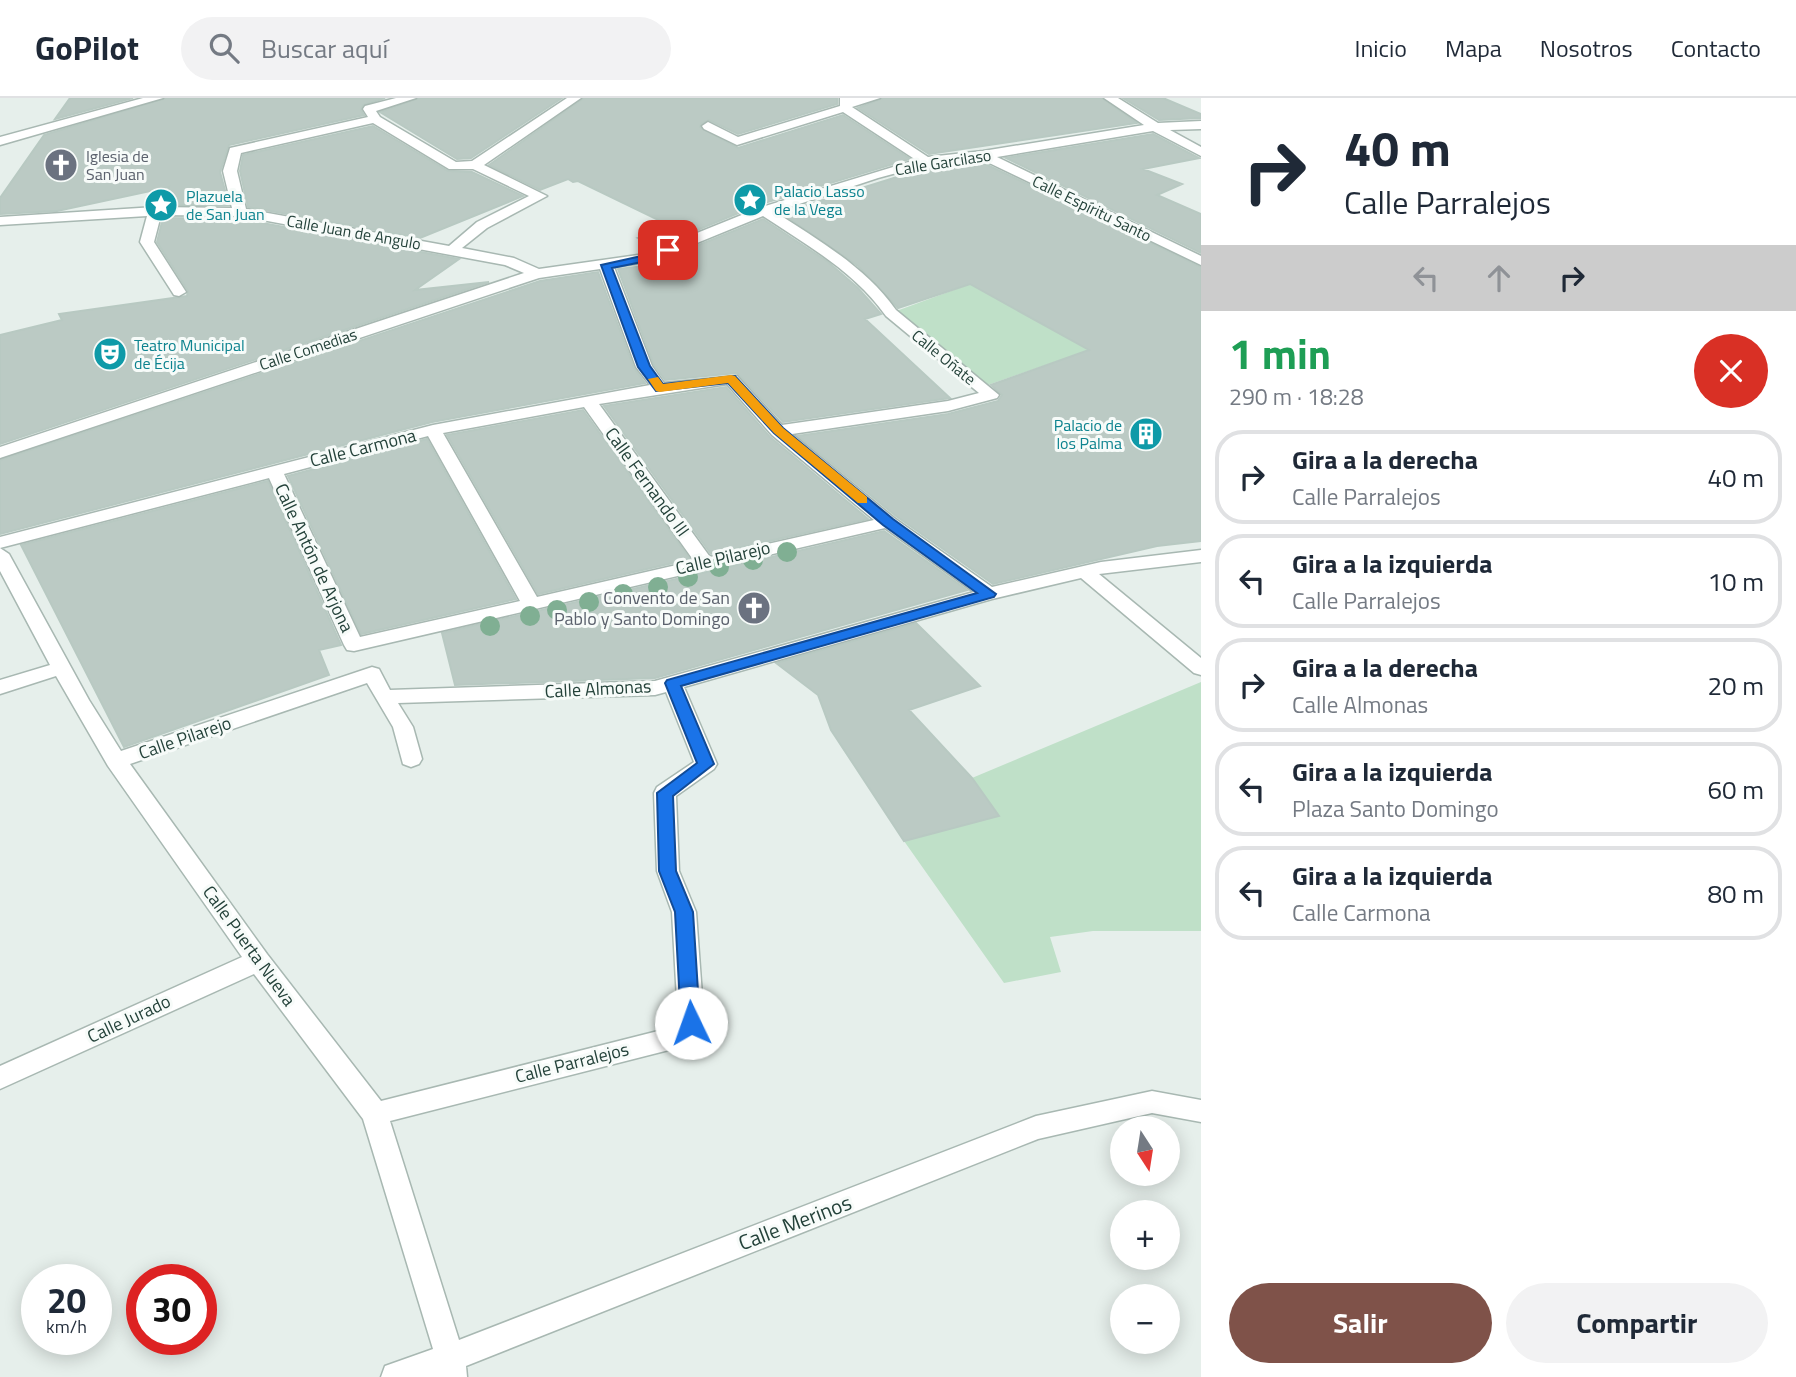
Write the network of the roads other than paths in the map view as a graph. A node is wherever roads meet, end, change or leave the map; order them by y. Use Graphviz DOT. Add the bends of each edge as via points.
graph roads {
  1 [pos="157,98"];
  2 [pos="410,98"];
  3 [pos="575,98"];
  4 [pos="874,98"];
  5 [pos="1110,98"];
  6 [pos="846,103"];
  7 [pos="372,114"];
  8 [pos="1201,125"];
  9 [pos="708,126"];
  10 [pos="1155,127"];
  11 [pos="0,141"];
  12 [pos="1201,152"];
  13 [pos="983,155"];
  14 [pos="926,161"];
  15 [pos="475,165"];
  16 [pos="155,211"];
  17 [pos="764,211"];
  18 [pos="240,212"];
  19 [pos="0,221"];
  20 [pos="453,250"];
  21 [pos="1201,261"];
  22 [pos="606,265"];
  23 [pos="537,274"];
  24 [pos="179,292"];
  25 [pos="660,388"];
  26 [pos="589,402"];
  27 [pos="433,430"];
  28 [pos="779,431"];
  29 [pos="0,453"];
  30 [pos="274,471"];
  31 [pos="888,522"];
  32 [pos="0,543"];
  33 [pos="0,554"];
  34 [pos="1201,556"];
  35 [pos="704,562"];
  36 [pos="1085,572"];
  37 [pos="989,594"];
  38 [pos="531,604"];
  39 [pos="354,645"];
  40 [pos="61,668"];
  41 [pos="1201,668"];
  42 [pos="672,683"];
  43 [pos="0,687"];
  44 [pos="384,697"];
  45 [pos="411,759"];
  46 [pos="117,761"];
  47 [pos="258,961"];
  48 [pos="0,1078"];
  49 [pos="1201,1111"];
  50 [pos="375,1114"];
  51 [pos="451,1368"];
  52 [pos="396,1377"];
  1 -- 11 [label="street"];
  2 -- 7 [label="street"];
  3 -- 15 [label="street"];
  4 -- 6 [label="street"];
  5 -- 10 [label="street"];
  6 -- 9 [label="street" via="737,141"];
  6 -- 14 [label="street"];
  7 -- 15 [label="street" via="454,166"];
  7 -- 18 [label="street" via="235,151 230,171"];
  8 -- 10 [label="street, Calle Garcilaso"];
  10 -- 12 [label="street"];
  10 -- 13 [label="street, Calle Garcilaso"];
  13 -- 14 [label="street, Calle Garcilaso"];
  13 -- 21 [label="street, Calle Espíritu Santo"];
  14 -- 17 [label="street, Calle Garcilaso"];
  15 -- 20 [label="street" via="540,195 483,222"];
  16 -- 18 [label="street, Calle Juan de Angulo"];
  16 -- 19 [label="street, Calle Juan de Angulo"];
  16 -- 24 [label="street" via="147,242"];
  17 -- 22 [label="street, Calle Garcilaso" via="649,258"];
  17 -- 28 [label="street, Calle Oñate" via="882,297 891,313 991,395 948,406"];
  18 -- 20 [label="street, Calle Juan de Angulo"];
  20 -- 23 [label="street, Calle Juan de Angulo" via="509,261"];
  22 -- 23 [label="street, Calle Garcilaso"];
  22 -- 25 [label="street" via="644,367"];
  23 -- 29 [label="street, Calle Comedias"];
  25 -- 26 [label="street, Calle Carmona"];
  25 -- 28 [label="street, Calle Carmona" via="731,379"];
  26 -- 27 [label="street, Calle Carmona"];
  26 -- 35 [label="street, Calle Fernando III"];
  27 -- 30 [label="street, Calle Carmona"];
  27 -- 38 [label="street"];
  28 -- 31 [label="street"];
  30 -- 32 [label="street, Calle Carmona"];
  30 -- 39 [label="street, Calle Antón de Arjona"];
  31 -- 35 [label="street, Calle Pilarejo"];
  31 -- 37 [label="street"];
  33 -- 40 [label="street, Calle Puerta Nueva"];
  34 -- 36 [label="street, Calle Almonas"];
  35 -- 38 [label="street, Calle Pilarejo"];
  36 -- 37 [label="street, Calle Almonas"];
  36 -- 41 [label="street"];
  37 -- 42 [label="street, Calle Almonas"];
  38 -- 39 [label="street, Calle Pilarejo"];
  40 -- 43 [label="street"];
  40 -- 46 [label="street, Calle Puerta Nueva"];
  42 -- 44 [label="street, Calle Almonas" via="655,688"];
  42 -- 50 [label="street, Calle Parralejos" via="706,764 665,793 668,871 684,912 691,1023 669,1039"];
  44 -- 45 [label="street" via="403,727"];
  44 -- 46 [label="street, Calle Pilarejo" via="372,674"];
  46 -- 47 [label="street, Calle Puerta Nueva"];
  47 -- 48 [label="street, Calle Jurado"];
  47 -- 50 [label="street, Calle Puerta Nueva"];
  49 -- 51 [label="street, Calle Merinos" via="1152,1102 1036,1128"];
  50 -- 51 [label="street, Calle Puerta Nueva"];
  51 -- 52 [label="street, Calle Merinos"];
}
